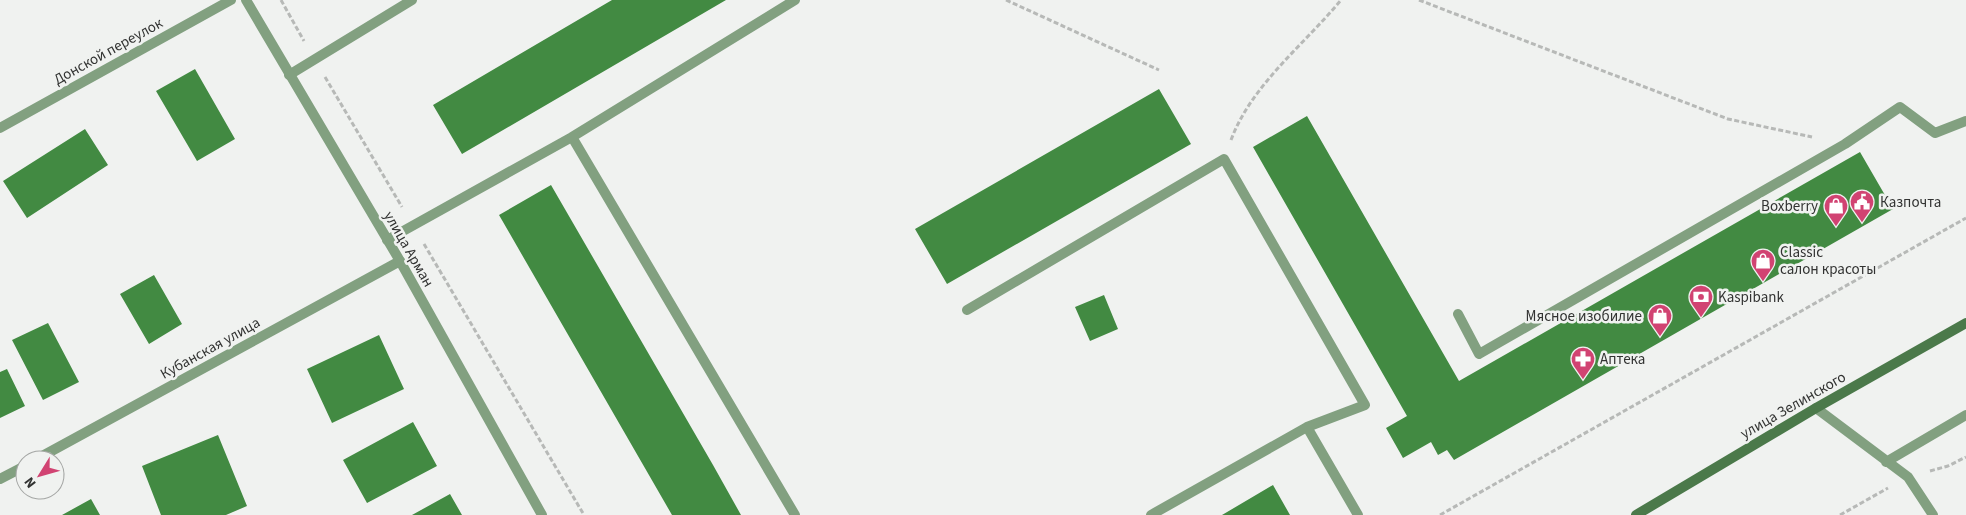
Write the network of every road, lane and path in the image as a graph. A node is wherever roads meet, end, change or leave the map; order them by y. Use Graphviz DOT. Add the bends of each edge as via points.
graph roads {
  1 [pos="231,0"];
  2 [pos="246,0"];
  3 [pos="281,0"];
  4 [pos="412,0"];
  5 [pos="795,0"];
  6 [pos="1006,0"];
  7 [pos="1341,0"];
  8 [pos="1419,0"];
  9 [pos="315,60"];
  10 [pos="1160,70"];
  11 [pos="289,75"];
  12 [pos="1966,121"];
  13 [pos="0,128"];
  14 [pos="572,137"];
  15 [pos="1845,144"];
  16 [pos="1224,159"];
  17 [pos="1966,218"];
  18 [pos="413,225"];
  19 [pos="387,240"];
  20 [pos="400,262"];
  21 [pos="967,310"];
  22 [pos="1458,314"];
  23 [pos="1966,323"];
  24 [pos="1816,408"];
  25 [pos="1966,415"];
  26 [pos="1307,427"];
  27 [pos="53,450"];
  28 [pos="1886,462"];
  29 [pos="15,471"];
  30 [pos="0,479"];
  31 [pos="542,515"];
  32 [pos="584,515"];
  33 [pos="795,515"];
  34 [pos="1151,515"];
  35 [pos="1358,515"];
  36 [pos="1440,515"];
  37 [pos="1636,515"];
  38 [pos="1933,515"];
  1 -- 13 [label="street, Донской переулок"];
  2 -- 11 [label="street, улица Арман"];
  3 -- 9 [label="path"];
  4 -- 9 [label="street"];
  5 -- 14 [label="street"];
  6 -- 10 [label="path"];
  7 -- 16 [label="path" via="1278,68 1239,120"];
  8 -- 15 [label="path" via="1728,119"];
  9 -- 11 [label="street"];
  9 -- 18 [label="path"];
  11 -- 19 [label="street, улица Арман"];
  12 -- 15 [label="street" via="1935,133 1900,107"];
  14 -- 18 [label="street"];
  14 -- 33 [label="street"];
  15 -- 22 [label="street" via="1478,354"];
  16 -- 21 [label="street"];
  16 -- 26 [label="street" via="1365,406"];
  17 -- 36 [label="path"];
  18 -- 19 [label="street"];
  18 -- 32 [label="path"];
  19 -- 20 [label="street, улица Арман"];
  20 -- 27 [label="street, Кубанская улица"];
  20 -- 31 [label="street, улица Арман"];
  23 -- 24 [label="main road, улица Зелинского"];
  24 -- 28 [label="street"];
  24 -- 37 [label="main road, улица Зелинского"];
  25 -- 28 [label="street"];
  26 -- 34 [label="street"];
  26 -- 35 [label="street"];
  28 -- 38 [label="street" via="1908,477"];
  29 -- 30 [label="street"];
}
